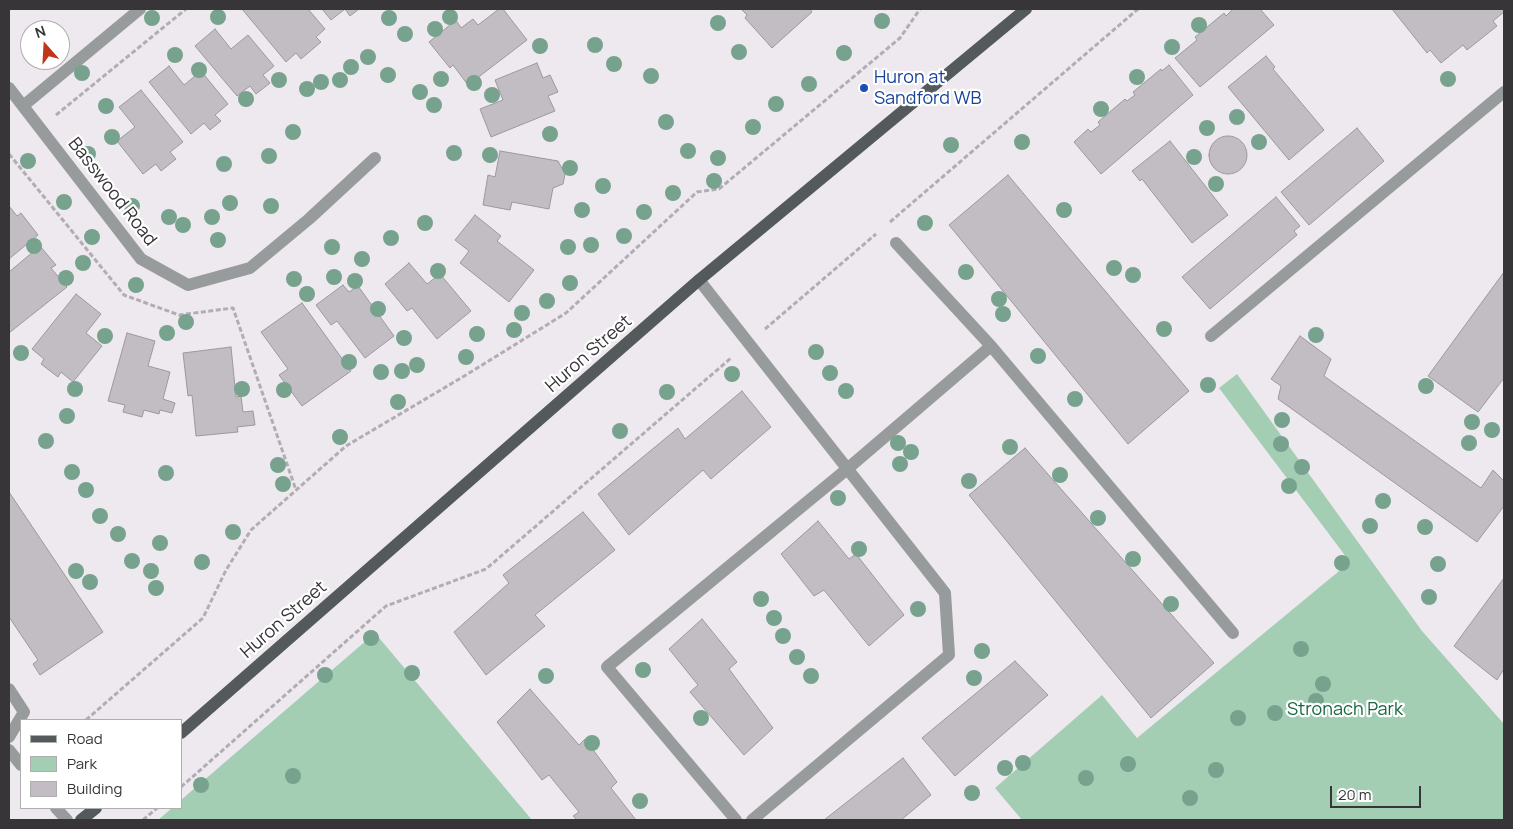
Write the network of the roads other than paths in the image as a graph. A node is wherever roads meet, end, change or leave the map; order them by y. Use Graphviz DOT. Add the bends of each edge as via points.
graph roads {
  1 [pos="140,9"];
  2 [pos="1026,9"];
  3 [pos="9,88"];
  4 [pos="1504,92"];
  5 [pos="24,106"];
  6 [pos="375,158"];
  7 [pos="896,244"];
  8 [pos="700,280"];
  9 [pos="1211,336"];
  10 [pos="991,346"];
  11 [pos="846,470"];
  12 [pos="1233,632"];
  13 [pos="9,689"];
  14 [pos="182,732"];
  15 [pos="9,737"];
  16 [pos="9,750"];
  17 [pos="20,764"];
  18 [pos="57,809"];
  19 [pos="95,809"];
  20 [pos="67,820"];
  21 [pos="81,820"];
  22 [pos="736,820"];
  23 [pos="752,820"];
  1 -- 5 [label="street"];
  2 -- 8 [label="main road, Huron Street"];
  3 -- 5 [label="street, Basswood Road"];
  4 -- 9 [label="street"];
  5 -- 6 [label="street, Basswood Road" via="141,259 188,286 250,268"];
  7 -- 10 [label="street"];
  8 -- 11 [label="street"];
  8 -- 14 [label="main road, Huron Street"];
  10 -- 11 [label="street"];
  10 -- 12 [label="street"];
  11 -- 22 [label="street" via="607,667"];
  11 -- 23 [label="street" via="945,593 949,655"];
  13 -- 15 [label="street" via="24,712"];
  16 -- 17 [label="street"];
  18 -- 20 [label="street"];
  19 -- 21 [label="main road"];
}
